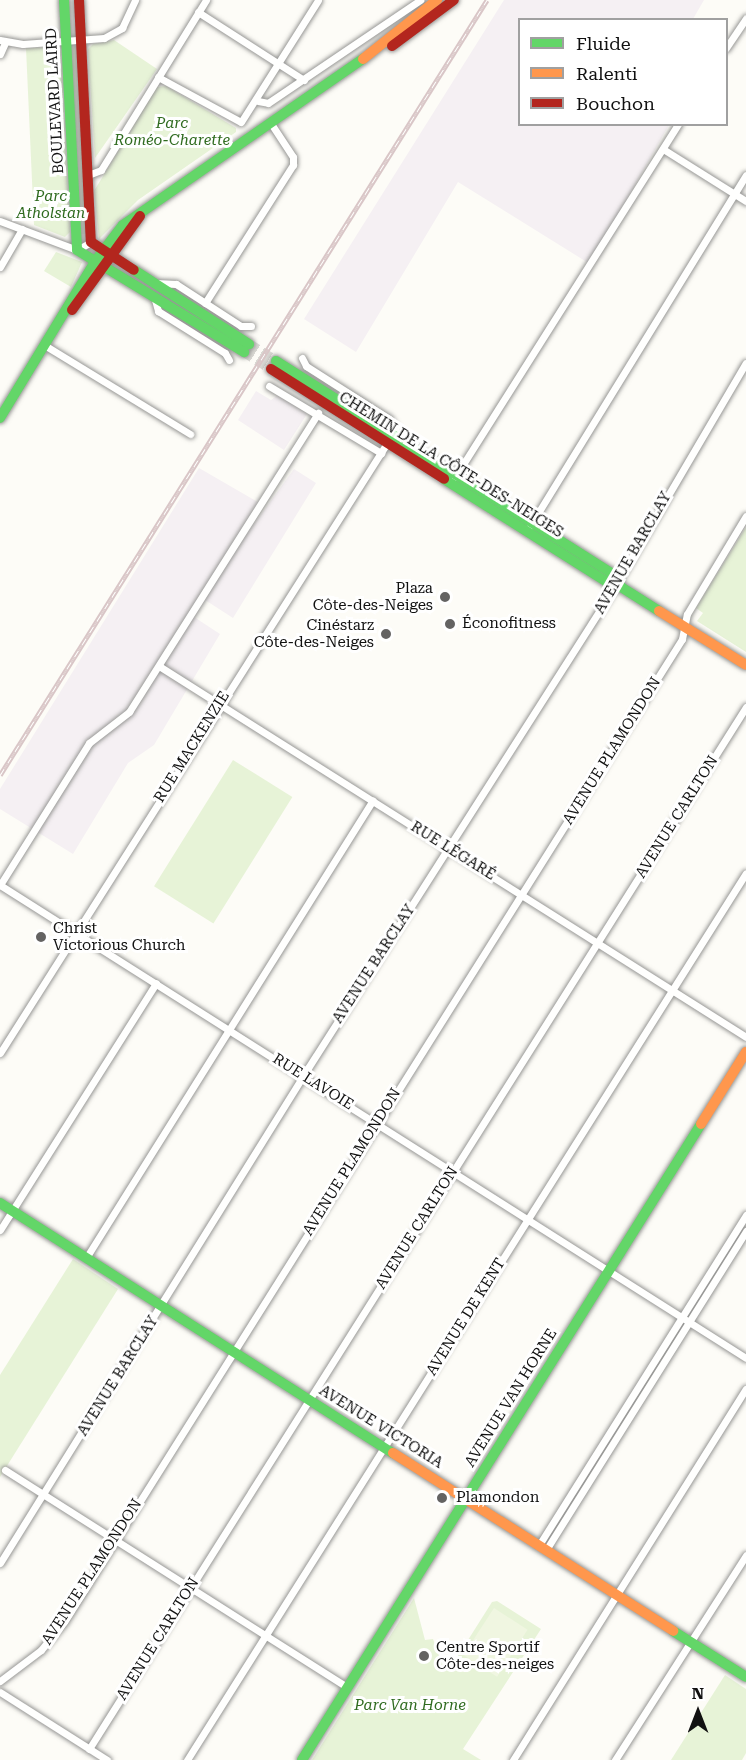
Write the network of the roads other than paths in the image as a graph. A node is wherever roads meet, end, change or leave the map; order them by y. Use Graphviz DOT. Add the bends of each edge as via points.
graph roads {
  1 [pos="64,0"];
  2 [pos="79,0"];
  3 [pos="135,0"];
  4 [pos="206,0"];
  5 [pos="318,0"];
  6 [pos="420,0"];
  7 [pos="437,0"];
  8 [pos="454,0"];
  9 [pos="198,12"];
  10 [pos="746,18"];
  11 [pos="3,41"];
  12 [pos="67,41"];
  13 [pos="82,41"];
  14 [pos="728,45"];
  15 [pos="0,54"];
  16 [pos="281,63"];
  17 [pos="345,73"];
  18 [pos="158,77"];
  19 [pos="304,80"];
  20 [pos="258,101"];
  21 [pos="270,123"];
  22 [pos="677,126"];
  23 [pos="663,149"];
  24 [pos="88,175"];
  25 [pos="746,175"];
  26 [pos="733,193"];
  27 [pos="746,201"];
  28 [pos="141,214"];
  29 [pos="0,221"];
  30 [pos="22,230"];
  31 [pos="91,242"];
  32 [pos="77,246"];
  33 [pos="100,255"];
  34 [pos="110,262"];
  35 [pos="0,267"];
  36 [pos="152,283"];
  37 [pos="154,296"];
  38 [pos="205,303"];
  39 [pos="59,326"];
  40 [pos="251,326"];
  41 [pos="46,346"];
  42 [pos="302,358"];
  43 [pos="229,360"];
  44 [pos="746,363"];
  45 [pos="274,365"];
  46 [pos="269,386"];
  47 [pos="318,413"];
  48 [pos="0,418"];
  49 [pos="190,434"];
  50 [pos="390,439"];
  51 [pos="381,453"];
  52 [pos="454,479"];
  53 [pos="746,516"];
  54 [pos="530,527"];
  55 [pos="616,583"];
  56 [pos="685,627"];
  57 [pos="746,665"];
  58 [pos="159,666"];
  59 [pos="219,703"];
  60 [pos="746,707"];
  61 [pos="373,800"];
  62 [pos="450,848"];
  63 [pos="746,873"];
  64 [pos="0,885"];
  65 [pos="521,894"];
  66 [pos="75,931"];
  67 [pos="598,942"];
  68 [pos="156,983"];
  69 [pos="673,990"];
  70 [pos="229,1029"];
  71 [pos="746,1037"];
  72 [pos="746,1052"];
  73 [pos="0,1053"];
  74 [pos="304,1077"];
  75 [pos="376,1123"];
  76 [pos="453,1171"];
  77 [pos="0,1203"];
  78 [pos="12,1211"];
  79 [pos="746,1215"];
  80 [pos="528,1219"];
  81 [pos="0,1230"];
  82 [pos="746,1231"];
  83 [pos="86,1258"];
  84 [pos="609,1270"];
  85 [pos="162,1306"];
  86 [pos="682,1317"];
  87 [pos="689,1321"];
  88 [pos="233,1351"];
  89 [pos="746,1358"];
  90 [pos="746,1389"];
  91 [pos="309,1399"];
  92 [pos="384,1447"];
  93 [pos="5,1470"];
  94 [pos="43,1495"];
  95 [pos="465,1499"];
  96 [pos="115,1539"];
  97 [pos="543,1548"];
  98 [pos="746,1555"];
  99 [pos="0,1563"];
  100 [pos="191,1588"];
  101 [pos="617,1595"];
  102 [pos="266,1635"];
  103 [pos="691,1642"];
  104 [pos="746,1677"];
  105 [pos="0,1681"];
  106 [pos="348,1687"];
  107 [pos="0,1692"];
  108 [pos="89,1749"];
  109 [pos="107,1760"];
  110 [pos="187,1760"];
  111 [pos="302,1760"];
  112 [pos="513,1760"];
  113 [pos="615,1760"];
  1 -- 12 [label="main road, BOULEVARD LAIRD"];
  2 -- 13 [label="main road, BOULEVARD LAIRD"];
  3 -- 13 [label="street" via="117,33"];
  4 -- 9 [label="street"];
  5 -- 16 [label="street"];
  6 -- 19 [label="street"];
  7 -- 17 [label="main road"];
  8 -- 17 [label="main road" via="422,27"];
  9 -- 16 [label="street"];
  9 -- 18 [label="street"];
  10 -- 14 [label="street"];
  11 -- 12 [label="street"];
  11 -- 15 [label="street"];
  12 -- 13 [label="street"];
  12 -- 32 [label="main road, BOULEVARD LAIRD"];
  13 -- 24 [label="main road, BOULEVARD LAIRD"];
  16 -- 19 [label="street"];
  16 -- 20 [label="street"];
  17 -- 21 [label="main road"];
  18 -- 20 [label="street" via="238,123"];
  18 -- 24 [label="street" via="101,170"];
  19 -- 20 [label="street" via="267,104"];
  21 -- 28 [label="main road" via="169,190"];
  21 -- 38 [label="street" via="293,157 293,165"];
  22 -- 23 [label="street"];
  23 -- 26 [label="street"];
  23 -- 52 [label="street"];
  24 -- 31 [label="main road, BOULEVARD LAIRD"];
  25 -- 26 [label="street"];
  26 -- 27 [label="street"];
  26 -- 54 [label="street"];
  28 -- 33 [label="main road" via="123,225"];
  28 -- 34 [label="main road"];
  29 -- 30 [label="street"];
  30 -- 32 [label="street"];
  30 -- 35 [label="street"];
  31 -- 32 [label="street"];
  31 -- 33 [label="main road"];
  32 -- 33 [label="main road"];
  33 -- 34 [label="main road"];
  33 -- 39 [label="main road"];
  34 -- 36 [label="main road"];
  34 -- 37 [label="main road"];
  34 -- 39 [label="main road"];
  36 -- 37 [label="main road" via="247,348"];
  36 -- 38 [label="street" via="176,284"];
  37 -- 43 [label="street" via="158,311 225,353"];
  38 -- 40 [label="street" via="242,326"];
  39 -- 41 [label="main road"];
  41 -- 48 [label="main road"];
  41 -- 49 [label="street"];
  42 -- 50 [label="street, CHEMIN DE LA CÔTE-DES-NEIGES" via="306,366 389,419 394,427"];
  44 -- 55 [label="street, AVENUE BARCLAY"];
  45 -- 50 [label="main road, CHEMIN DE LA CÔTE-DES-NEIGES"];
  46 -- 47 [label="street, CHEMIN DE LA CÔTE-DES-NEIGES"];
  47 -- 51 [label="street, CHEMIN DE LA CÔTE-DES-NEIGES"];
  47 -- 58 [label="street"];
  50 -- 51 [label="street, RUE MACKENZIE"];
  50 -- 52 [label="main road, CHEMIN DE LA CÔTE-DES-NEIGES"];
  51 -- 59 [label="street, RUE MACKENZIE"];
  52 -- 54 [label="main road, CHEMIN DE LA CÔTE-DES-NEIGES"];
  53 -- 56 [label="street, AVENUE PLAMONDON" via="687,614"];
  54 -- 55 [label="main road, CHEMIN DE LA CÔTE-DES-NEIGES" via="611,573"];
  55 -- 56 [label="main road, CHEMIN DE LA CÔTE-DES-NEIGES"];
  55 -- 62 [label="street, AVENUE BARCLAY"];
  56 -- 57 [label="main road, CHEMIN DE LA CÔTE-DES-NEIGES"];
  56 -- 65 [label="street, AVENUE PLAMONDON" via="682,639"];
  58 -- 59 [label="street, RUE LÉGARÉ"];
  58 -- 64 [label="street" via="129,712 89,743"];
  59 -- 61 [label="street, RUE LÉGARÉ"];
  59 -- 66 [label="street, RUE MACKENZIE"];
  60 -- 67 [label="street, AVENUE CARLTON"];
  61 -- 62 [label="street, RUE LÉGARÉ"];
  61 -- 70 [label="street"];
  62 -- 65 [label="street, RUE LÉGARÉ"];
  62 -- 74 [label="street, AVENUE BARCLAY"];
  63 -- 69 [label="street, AVENUE DE KENT"];
  64 -- 66 [label="street, RUE LAVOIE"];
  65 -- 67 [label="street, RUE LÉGARÉ"];
  65 -- 75 [label="street, AVENUE PLAMONDON"];
  66 -- 68 [label="street, RUE LAVOIE"];
  66 -- 73 [label="street, RUE MACKENZIE"];
  67 -- 69 [label="street, RUE LÉGARÉ"];
  67 -- 76 [label="street, AVENUE CARLTON"];
  68 -- 70 [label="street, RUE LAVOIE"];
  68 -- 78 [label="street"];
  69 -- 71 [label="street, RUE LÉGARÉ"];
  69 -- 80 [label="street, AVENUE DE KENT"];
  70 -- 74 [label="street, RUE LAVOIE"];
  70 -- 83 [label="street"];
  72 -- 84 [label="main road, AVENUE VAN HORNE"];
  74 -- 75 [label="street, RUE LAVOIE"];
  74 -- 85 [label="street, AVENUE BARCLAY"];
  75 -- 76 [label="street, RUE LAVOIE"];
  75 -- 88 [label="street, AVENUE PLAMONDON"];
  76 -- 80 [label="street, RUE LAVOIE"];
  76 -- 91 [label="street, AVENUE CARLTON"];
  77 -- 78 [label="main road, AVENUE VICTORIA"];
  78 -- 81 [label="street"];
  78 -- 83 [label="main road, AVENUE VICTORIA"];
  79 -- 86 [label="street"];
  80 -- 84 [label="street, RUE LAVOIE"];
  80 -- 92 [label="street, AVENUE DE KENT"];
  82 -- 87 [label="street"];
  83 -- 85 [label="main road, AVENUE VICTORIA"];
  84 -- 86 [label="street, RUE LAVOIE"];
  84 -- 95 [label="main road, AVENUE VAN HORNE"];
  85 -- 88 [label="main road, AVENUE VICTORIA"];
  85 -- 94 [label="street, AVENUE BARCLAY"];
  86 -- 87 [label="street, RUE LAVOIE"];
  86 -- 97 [label="street"];
  87 -- 89 [label="street, RUE LAVOIE"];
  87 -- 97 [label="street"];
  88 -- 91 [label="main road, AVENUE VICTORIA"];
  88 -- 96 [label="street, AVENUE PLAMONDON"];
  90 -- 101 [label="street"];
  91 -- 92 [label="main road, AVENUE VICTORIA"];
  91 -- 100 [label="street, AVENUE CARLTON"];
  92 -- 95 [label="main road, AVENUE VICTORIA"];
  92 -- 102 [label="street, AVENUE DE KENT"];
  93 -- 94 [label="street"];
  94 -- 96 [label="street"];
  94 -- 99 [label="street, AVENUE BARCLAY"];
  95 -- 97 [label="main road, AVENUE VICTORIA"];
  95 -- 106 [label="main road, AVENUE VAN HORNE"];
  96 -- 100 [label="street"];
  96 -- 105 [label="street, AVENUE PLAMONDON" via="51,1640"];
  97 -- 101 [label="main road, AVENUE VICTORIA"];
  98 -- 103 [label="street"];
  100 -- 102 [label="street"];
  100 -- 108 [label="street, AVENUE CARLTON"];
  101 -- 103 [label="main road, AVENUE VICTORIA"];
  101 -- 112 [label="street"];
  102 -- 106 [label="street"];
  102 -- 110 [label="street, AVENUE DE KENT"];
  103 -- 104 [label="main road, AVENUE VICTORIA"];
  103 -- 113 [label="street"];
  106 -- 111 [label="main road, AVENUE VAN HORNE"];
  107 -- 108 [label="street"];
  108 -- 109 [label="street"];
}
